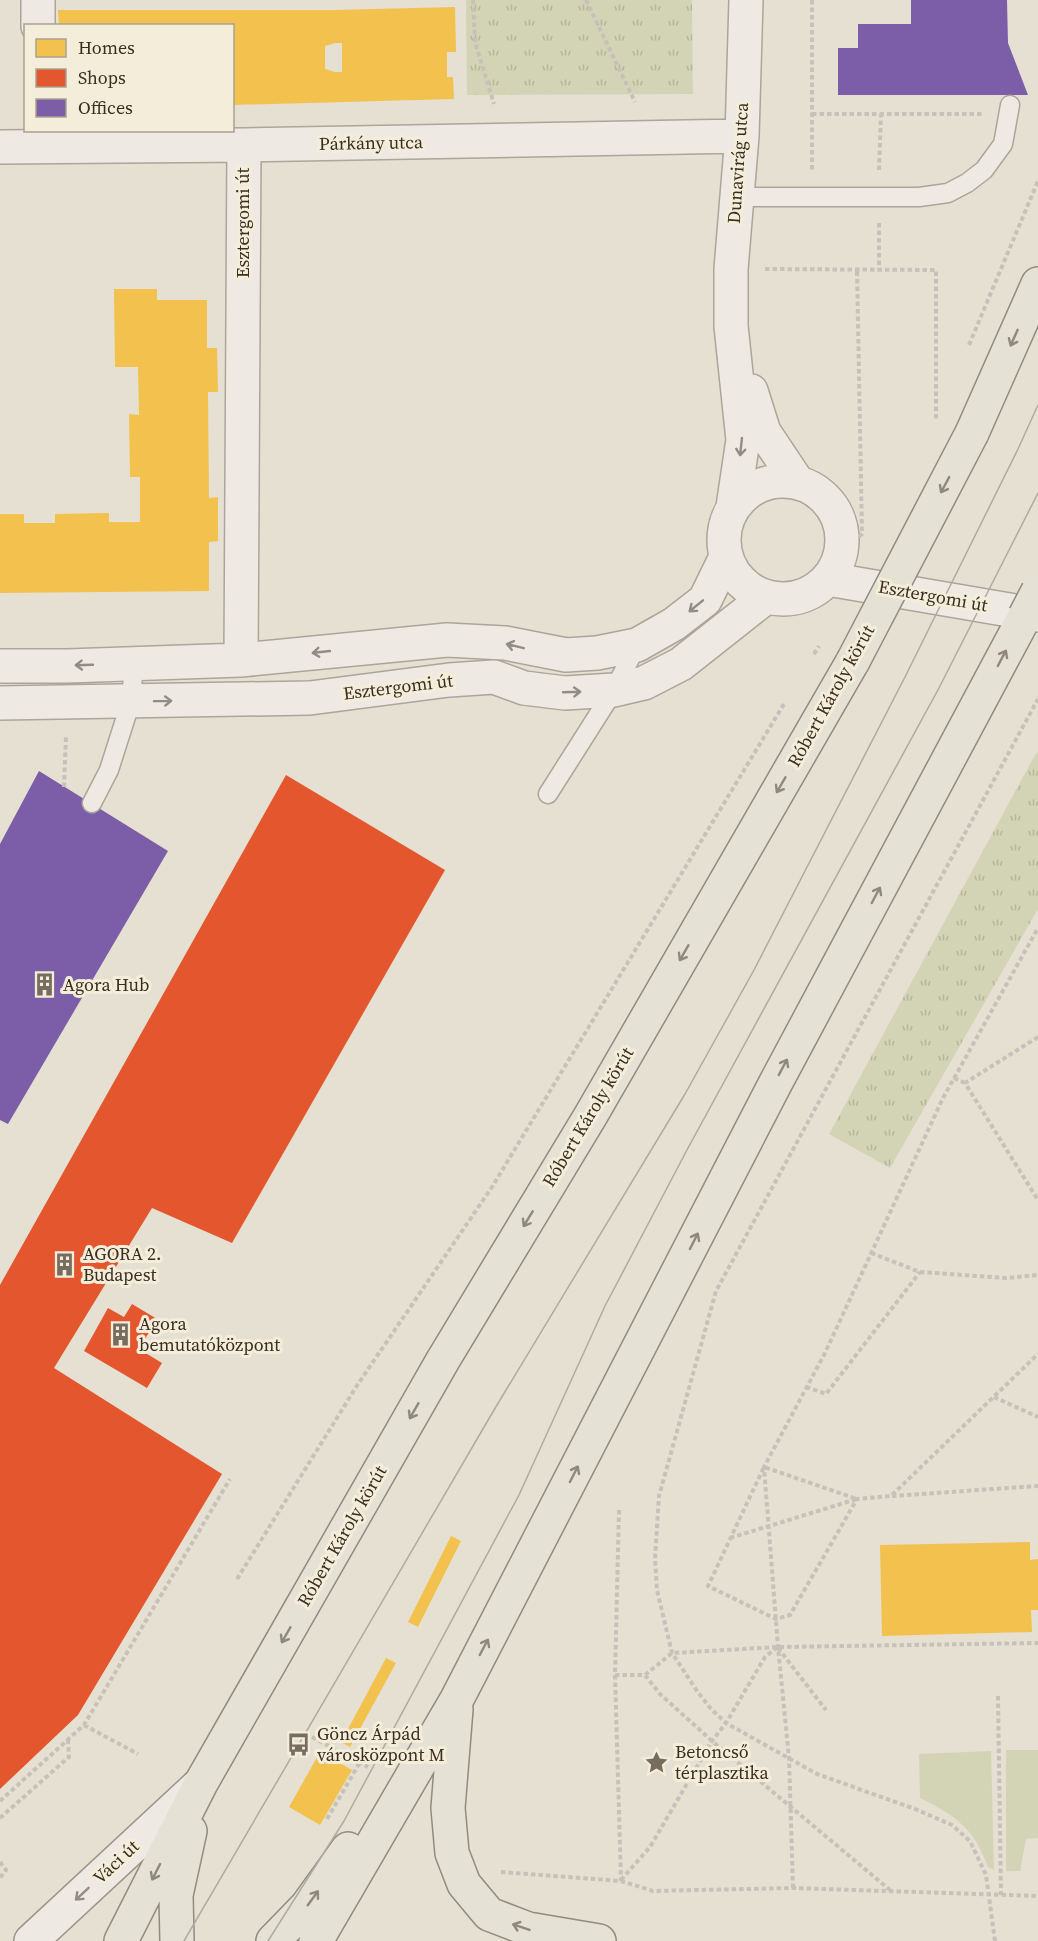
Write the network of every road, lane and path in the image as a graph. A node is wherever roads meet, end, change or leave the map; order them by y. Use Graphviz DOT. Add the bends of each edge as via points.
graph roads {
  1 [pos="38,0"];
  2 [pos="473,0"];
  3 [pos="586,0"];
  4 [pos="746,0"];
  5 [pos="812,0"];
  6 [pos="38,24"];
  7 [pos="1010,109"];
  8 [pos="812,114"];
  9 [pos="742,136"];
  10 [pos="672,137"];
  11 [pos="38,139"];
  12 [pos="505,141"];
  13 [pos="244,146"];
  14 [pos="0,147"];
  15 [pos="1038,181"];
  16 [pos="737,197"];
  17 [pos="812,197"];
  18 [pos="731,269"];
  19 [pos="857,269"];
  20 [pos="1038,284"];
  21 [pos="731,326"];
  22 [pos="969,346"];
  23 [pos="941,412"];
  24 [pos="798,483"];
  25 [pos="733,507"];
  26 [pos="842,548"];
  27 [pos="726,557"];
  28 [pos="828,579"];
  29 [pos="1038,591"];
  30 [pos="766,597"];
  31 [pos="1038,615"];
  32 [pos="637,645"];
  33 [pos="814,654"];
  34 [pos="241,660"];
  35 [pos="134,663"];
  36 [pos="808,664"];
  37 [pos="0,666"];
  38 [pos="614,690"];
  39 [pos="1038,699"];
  40 [pos="132,701"];
  41 [pos="0,703"];
  42 [pos="67,703"];
  43 [pos="785,703"];
  44 [pos="64,787"];
  45 [pos="548,794"];
  46 [pos="92,803"];
  47 [pos="1038,928"];
  48 [pos="1038,1037"];
  49 [pos="954,1078"];
  50 [pos="965,1083"];
  51 [pos="1038,1200"];
  52 [pos="871,1254"];
  53 [pos="920,1272"];
  54 [pos="1038,1275"];
  55 [pos="1038,1354"];
  56 [pos="806,1387"];
  57 [pos="994,1397"];
  58 [pos="1038,1417"];
  59 [pos="764,1467"];
  60 [pos="230,1479"];
  61 [pos="1038,1486"];
  62 [pos="891,1496"];
  63 [pos="857,1499"];
  64 [pos="619,1510"];
  65 [pos="769,1527"];
  66 [pos="730,1538"];
  67 [pos="237,1579"];
  68 [pos="776,1619"];
  69 [pos="1038,1643"];
  70 [pos="778,1647"];
  71 [pos="672,1653"];
  72 [pos="615,1675"];
  73 [pos="645,1675"];
  74 [pos="998,1696"];
  75 [pos="457,1699"];
  76 [pos="826,1710"];
  77 [pos="726,1723"];
  78 [pos="84,1725"];
  79 [pos="312,1737"];
  80 [pos="68,1740"];
  81 [pos="712,1741"];
  82 [pos="335,1749"];
  83 [pos="138,1754"];
  84 [pos="330,1757"];
  85 [pos="789,1758"];
  86 [pos="360,1762"];
  87 [pos="368,1767"];
  88 [pos="201,1783"];
  89 [pos="0,1801"];
  90 [pos="792,1808"];
  91 [pos="0,1818"];
  92 [pos="322,1827"];
  93 [pos="0,1862"];
  94 [pos="494,1872"];
  95 [pos="0,1878"];
  96 [pos="621,1881"];
  97 [pos="793,1888"];
  98 [pos="891,1891"];
  99 [pos="990,1894"];
  100 [pos="1001,1895"];
  101 [pos="1038,1896"];
  102 [pos="30,1941"];
  103 [pos="121,1941"];
  104 [pos="177,1941"];
  105 [pos="273,1941"];
  106 [pos="316,1941"];
  107 [pos="599,1941"];
  108 [pos="994,1941"];
  1 -- 6 [label="street"];
  2 -- 12 [label="path" via="475,42"];
  3 -- 10 [label="path" via="639,110"];
  4 -- 9 [label="street, Dunavirág utca"];
  5 -- 8 [label="path"];
  7 -- 8 [label="path"];
  7 -- 17 [label="lane" via="1003,144 984,170 948,194"];
  8 -- 17 [label="path"];
  9 -- 10 [label="street, Párkány utca"];
  9 -- 16 [label="street, Dunavirág utca"];
  10 -- 12 [label="street, Párkány utca"];
  11 -- 13 [label="street, Párkány utca"];
  11 -- 14 [label="street, Párkány utca"];
  12 -- 13 [label="street, Párkány utca"];
  13 -- 34 [label="street, Esztergomi út"];
  15 -- 22 [label="path"];
  16 -- 17 [label="lane"];
  16 -- 18 [label="street, Dunavirág utca"];
  18 -- 19 [label="path"];
  18 -- 21 [label="street, Dunavirág utca"];
  19 -- 23 [label="path" via="936,270 936,423"];
  19 -- 26 [label="path" via="862,534"];
  20 -- 88 [label="main road, Róbert Károly körút, one-way, bridge" via="972,433 853,661 591,1115 443,1360"];
  21 -- 24 [label="street, Dunavirág utca" via="764,432"];
  21 -- 25 [label="street, Dunavirág utca, one-way" via="743,440"];
  24 -- 25 [label="street" via="780,480 762,484"];
  24 -- 26 [label="street" via="827,500 842,531"];
  25 -- 27 [label="street" via="724,531"];
  26 -- 28 [label="street"];
  27 -- 30 [label="street" via="741,582"];
  27 -- 32 [label="street, one-way" via="705,600"];
  28 -- 30 [label="street" via="810,593 788,599"];
  28 -- 31 [label="street, Esztergomi út"];
  75 -- 29 [label="main road, one-way, bridge" via="775,1084"];
  30 -- 38 [label="street, Esztergomi út" via="681,664 644,683"];
  32 -- 34 [label="street, one-way" via="566,655 505,643 447,640"];
  32 -- 38 [label="lane"];
  33 -- 36 [label="path"];
  34 -- 35 [label="street"];
  35 -- 37 [label="street, one-way"];
  35 -- 40 [label="lane"];
  40 -- 38 [label="street, Esztergomi út, one-way" via="310,698 494,677 524,688 565,693"];
  38 -- 45 [label="lane"];
  39 -- 71 [label="path" via="716,1291 659,1496 657,1590"];
  40 -- 42 [label="street, Esztergomi út"];
  40 -- 46 [label="lane" via="109,770"];
  41 -- 42 [label="street, Esztergomi út"];
  42 -- 44 [label="path"];
  43 -- 67 [label="path" via="492,1187 358,1384"];
  47 -- 49 [label="path"];
  48 -- 50 [label="path"];
  49 -- 50 [label="path"];
  49 -- 52 [label="path"];
  50 -- 51 [label="path"];
  52 -- 53 [label="path"];
  52 -- 56 [label="path"];
  53 -- 54 [label="path" via="1006,1278"];
  53 -- 56 [label="path" via="826,1394"];
  55 -- 57 [label="path"];
  56 -- 59 [label="path"];
  57 -- 58 [label="path"];
  57 -- 62 [label="path"];
  59 -- 63 [label="path"];
  59 -- 65 [label="path"];
  59 -- 66 [label="path"];
  60 -- 78 [label="path"];
  61 -- 62 [label="path"];
  62 -- 63 [label="path"];
  63 -- 65 [label="path"];
  63 -- 68 [label="path" via="790,1615"];
  64 -- 72 [label="path"];
  65 -- 66 [label="path"];
  65 -- 68 [label="path"];
  66 -- 68 [label="path" via="708,1586"];
  68 -- 70 [label="path"];
  69 -- 70 [label="path"];
  70 -- 71 [label="path"];
  70 -- 76 [label="path"];
  70 -- 77 [label="path" via="765,1657"];
  70 -- 85 [label="path"];
  71 -- 73 [label="path"];
  71 -- 77 [label="path" via="697,1691"];
  72 -- 73 [label="path"];
  72 -- 96 [label="path"];
  73 -- 81 [label="path" via="660,1694"];
  74 -- 100 [label="path"];
  105 -- 75 [label="main road, one-way" via="307,1906"];
  75 -- 106 [label="main road"];
  107 -- 75 [label="main road, one-way" via="528,1929 489,1914 465,1884 452,1852 448,1808"];
  77 -- 81 [label="path"];
  77 -- 85 [label="path"];
  78 -- 80 [label="path"];
  78 -- 83 [label="path"];
  79 -- 82 [label="path"];
  80 -- 89 [label="path"];
  80 -- 91 [label="path" via="69,1757"];
  81 -- 90 [label="path"];
  81 -- 96 [label="path" via="650,1848"];
  82 -- 84 [label="path"];
  82 -- 86 [label="path"];
  85 -- 90 [label="path"];
  85 -- 99 [label="path" via="817,1774 952,1825 970,1841"];
  86 -- 87 [label="path"];
  86 -- 92 [label="path"];
  88 -- 102 [label="street, Váci út, one-way"];
  88 -- 103 [label="main road, Róbert Károly körút, one-way"];
  88 -- 104 [label="main road" via="176,1895"];
  90 -- 97 [label="path"];
  90 -- 98 [label="path"];
  93 -- 95 [label="path" via="6,1870"];
  94 -- 96 [label="path"];
  96 -- 97 [label="path" via="652,1891"];
  97 -- 98 [label="path"];
  98 -- 99 [label="path"];
  99 -- 100 [label="path"];
  99 -- 108 [label="path"];
  100 -- 101 [label="path"];
}
